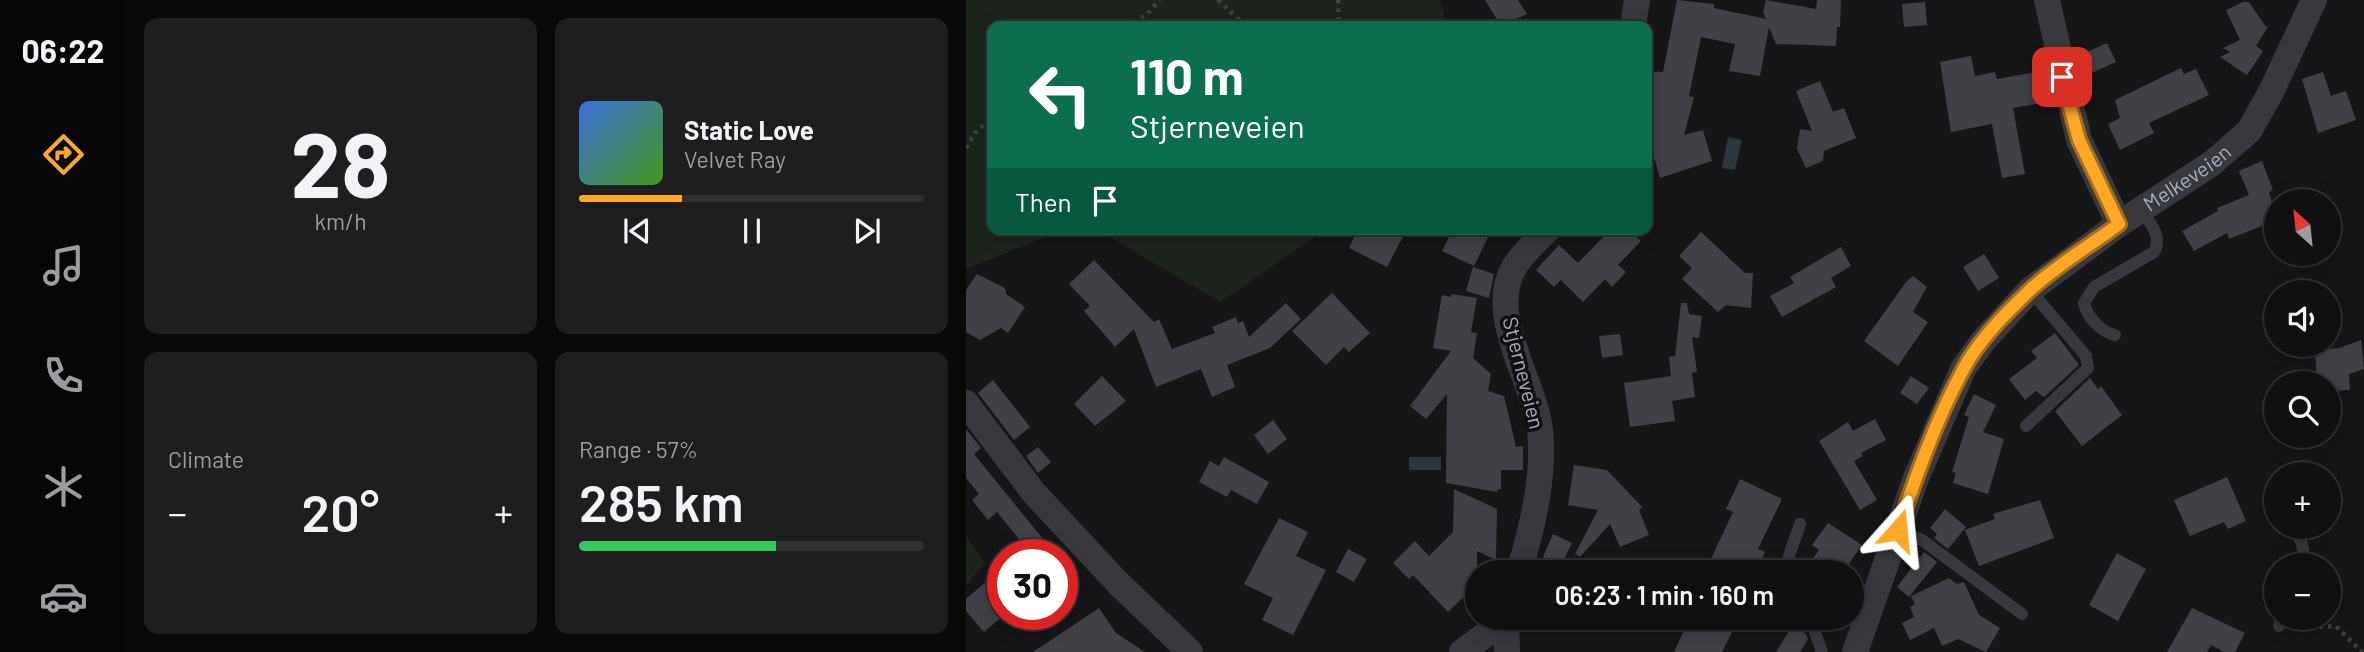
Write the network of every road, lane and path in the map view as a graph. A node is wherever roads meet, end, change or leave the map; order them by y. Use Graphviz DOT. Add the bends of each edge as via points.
graph roads {
  1 [pos="1160,0"];
  2 [pos="1218,0"];
  3 [pos="1338,0"];
  4 [pos="1637,0"];
  5 [pos="2046,0"];
  6 [pos="2314,0"];
  7 [pos="1135,21"];
  8 [pos="1241,21"];
  9 [pos="1339,21"];
  10 [pos="1634,21"];
  11 [pos="987,123"];
  12 [pos="966,148"];
  13 [pos="2130,217"];
  14 [pos="1542,235"];
  15 [pos="2030,290"];
  16 [pos="2115,335"];
  17 [pos="966,403"];
  18 [pos="2026,426"];
  19 [pos="1800,524"];
  20 [pos="1898,530"];
  21 [pos="1523,560"];
  22 [pos="1789,560"];
  23 [pos="2022,614"];
  24 [pos="1491,630"];
  25 [pos="1506,630"];
  26 [pos="1814,630"];
  27 [pos="2341,630"];
  28 [pos="1190,652"];
  29 [pos="1462,652"];
  30 [pos="1507,652"];
  31 [pos="1822,652"];
  32 [pos="1854,652"];
  33 [pos="2362,652"];
  1 -- 7 [label="path"];
  2 -- 8 [label="path"];
  3 -- 9 [label="path"];
  4 -- 10 [label="street"];
  5 -- 13 [label="street" via="2079,140"];
  6 -- 13 [label="street, Melkeveien" via="2249,131 2211,164"];
  11 -- 12 [label="path"];
  13 -- 15 [label="street, Melkeveien"];
  13 -- 16 [label="lane" via="2156,233 2154,252 2094,287 2084,303 2085,311 2105,333"];
  14 -- 21 [label="street, Stjerneveien" via="1517,262 1505,293 1508,323 1538,413 1540,434 1540,468"];
  15 -- 18 [label="lane" via="2086,356 2088,368"];
  15 -- 20 [label="street, Melkeveien" via="1963,369"];
  17 -- 28 [label="street" via="1053,514"];
  19 -- 22 [label="lane"];
  20 -- 23 [label="lane" via="1923,540"];
  20 -- 32 [label="street, Melkeveien"];
  24 -- 29 [label="street"];
  25 -- 30 [label="street"];
  26 -- 31 [label="lane"];
  27 -- 33 [label="path"];
}
